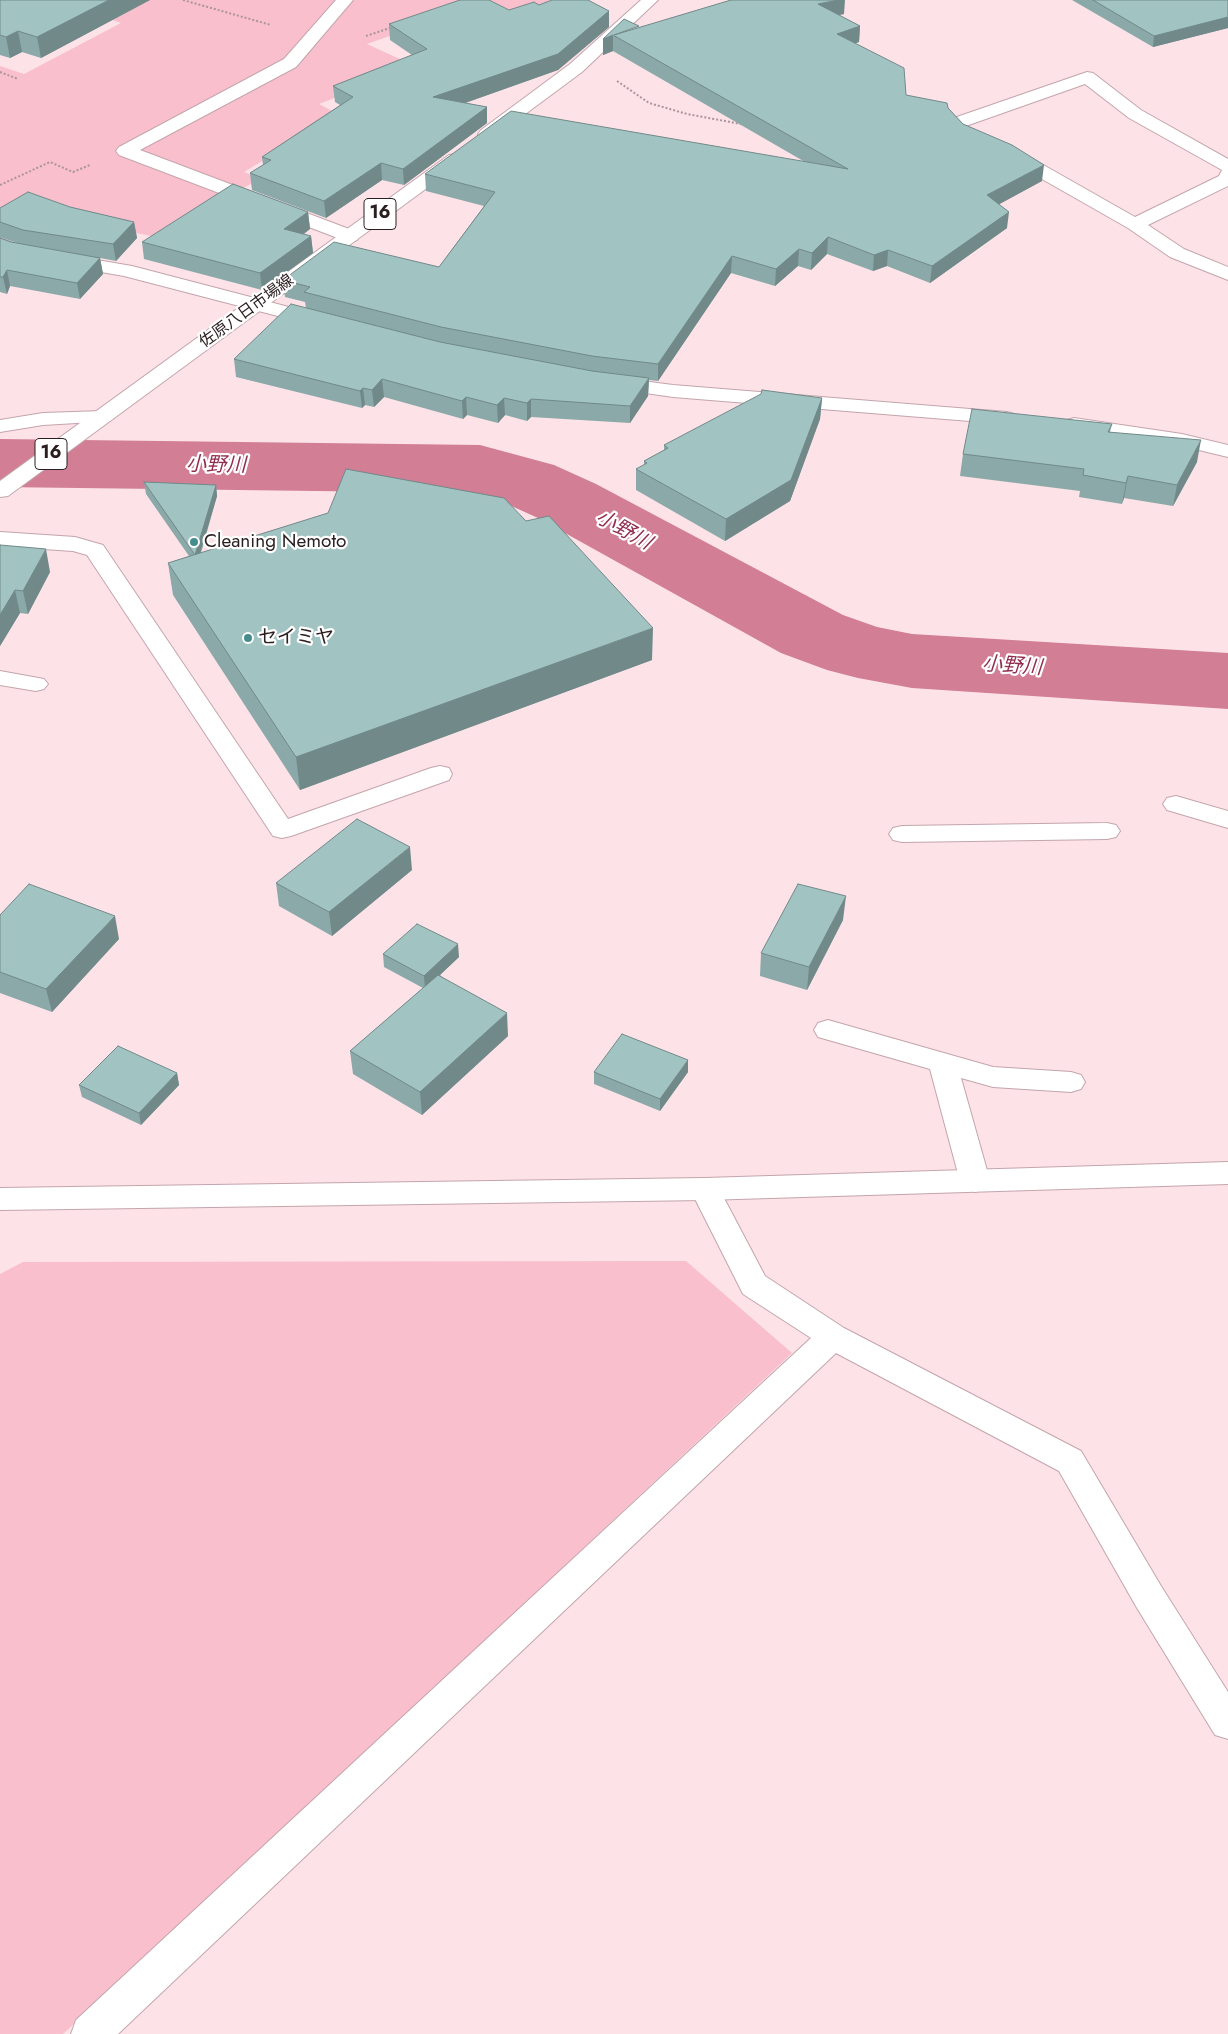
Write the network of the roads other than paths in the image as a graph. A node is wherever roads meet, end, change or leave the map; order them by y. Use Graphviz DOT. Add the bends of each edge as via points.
graph roads {
  1 [pos="345,0"];
  2 [pos="650,0"];
  3 [pos="975,137"];
  4 [pos="991,145"];
  5 [pos="1228,166"];
  6 [pos="1228,174"];
  7 [pos="1135,224"];
  8 [pos="350,236"];
  9 [pos="0,244"];
  10 [pos="1228,274"];
  11 [pos="258,304"];
  12 [pos="335,324"];
  13 [pos="592,381"];
  14 [pos="103,418"];
  15 [pos="1024,420"];
  16 [pos="1054,422"];
  17 [pos="0,426"];
  18 [pos="1228,451"];
  19 [pos="0,491"];
  20 [pos="0,539"];
  21 [pos="0,678"];
  22 [pos="36,684"];
  23 [pos="440,774"];
  24 [pos="1176,804"];
  25 [pos="1228,820"];
  26 [pos="1106,831"];
  27 [pos="902,834"];
  28 [pos="828,1030"];
  29 [pos="942,1062"];
  30 [pos="1071,1082"];
  31 [pos="1228,1173"];
  32 [pos="974,1181"];
  33 [pos="705,1189"];
  34 [pos="0,1198"];
  35 [pos="833,1337"];
  36 [pos="1228,1722"];
  37 [pos="90,2034"];
  1 -- 8 [label="street" via="290,63 125,151"];
  2 -- 8 [label="street, 佐原八日市場線 / 16" via="576,68"];
  3 -- 5 [label="street" via="957,123 1087,77 1135,114"];
  4 -- 7 [label="street"];
  6 -- 7 [label="street" via="1227,180"];
  7 -- 10 [label="street" via="1177,253"];
  8 -- 11 [label="street, 佐原八日市場線 / 16"];
  9 -- 11 [label="street" via="22,252 125,270"];
  11 -- 12 [label="street"];
  11 -- 14 [label="street, 佐原八日市場線 / 16"];
  13 -- 15 [label="street" via="673,391"];
  14 -- 17 [label="street" via="43,419"];
  14 -- 19 [label="street, 16"];
  16 -- 18 [label="street" via="1182,440"];
  20 -- 23 [label="street" via="75,544 95,550 282,830"];
  21 -- 22 [label="street"];
  24 -- 25 [label="street"];
  26 -- 27 [label="street"];
  28 -- 29 [label="street"];
  29 -- 30 [label="street" via="993,1077"];
  29 -- 32 [label="street"];
  31 -- 32 [label="street"];
  32 -- 33 [label="street"];
  33 -- 34 [label="street"];
  33 -- 35 [label="street" via="754,1285"];
  35 -- 36 [label="street" via="1070,1461 1149,1597"];
  35 -- 37 [label="street"];
}
